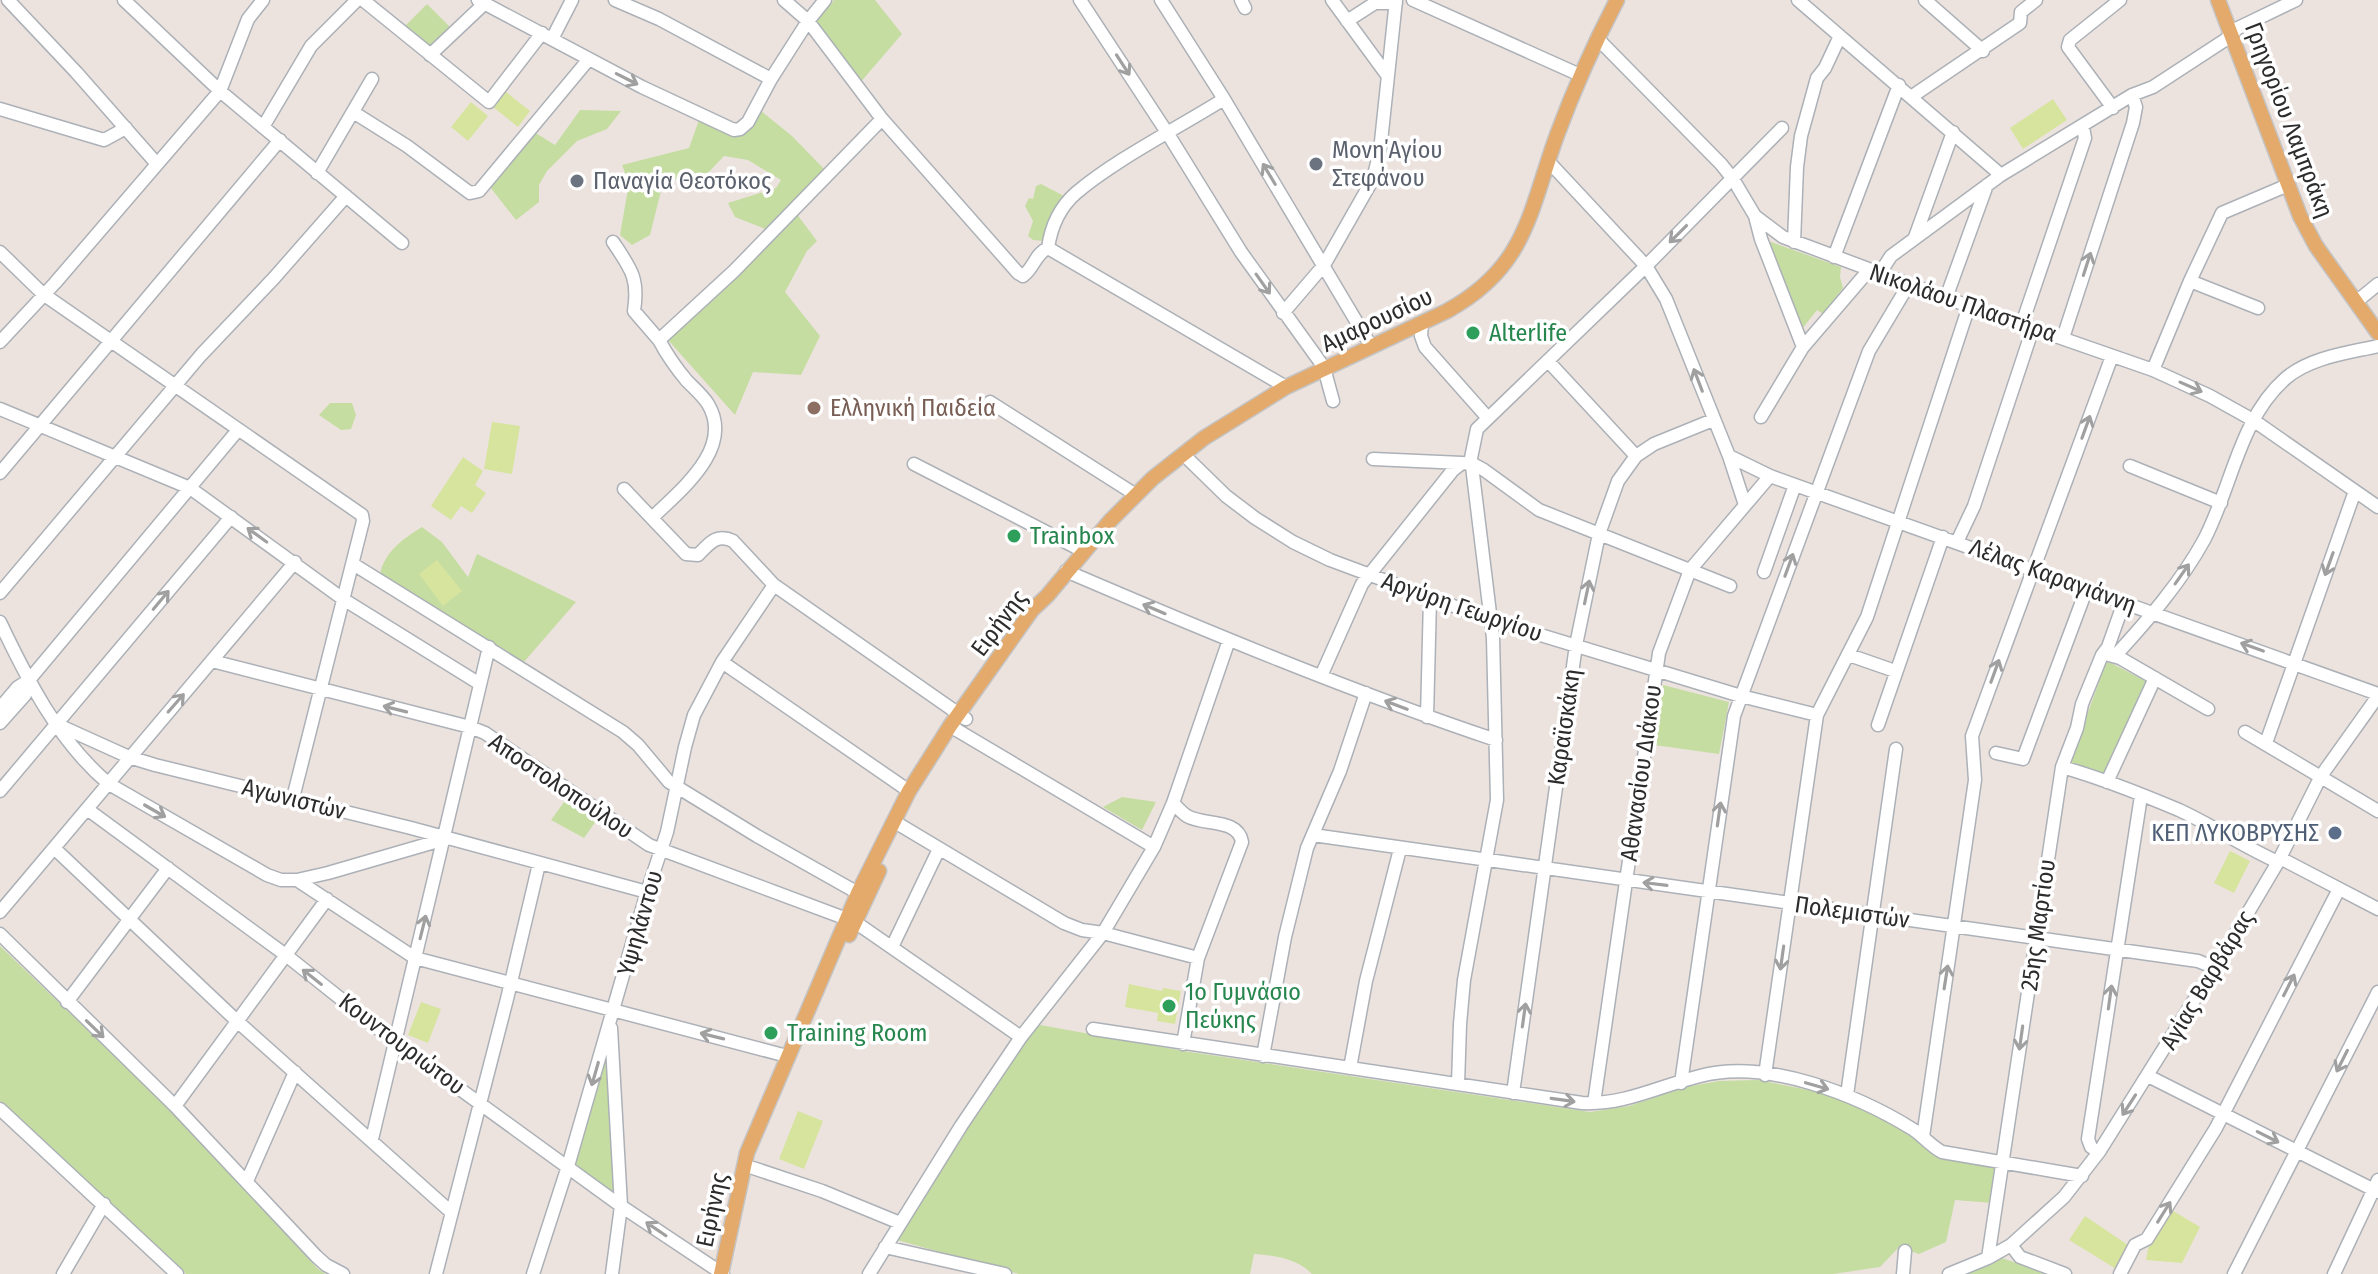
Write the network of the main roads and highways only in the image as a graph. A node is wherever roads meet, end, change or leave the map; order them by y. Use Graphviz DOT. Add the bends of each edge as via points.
graph roads {
  1 [pos="2218,0"];
  2 [pos="1614,1"];
  3 [pos="2378,333"];
  4 [pos="1047,596"];
  5 [pos="958,722"];
  6 [pos="851,920"];
  7 [pos="724,1274"];
  1 -- 3 [label="main road, Γρηγορίου Λαμπράκη" via="2308,232"];
  2 -- 4 [label="main road, Αμαρουσίου" via="1580,75 1530,219 1499,273 1468,300 1286,387 1230,420 1136,495"];
  4 -- 5 [label="main road, Ειρήνης" via="1032,610"];
  5 -- 6 [label="main road, Ειρήνης"];
  5 -- 6 [label="main road, Ειρήνης" via="909,791 858,893"];
  6 -- 7 [label="main road, Ειρήνης" via="764,1136"];
  6 -- 7 [label="main road, Ειρήνης" via="747,1153"];
}
